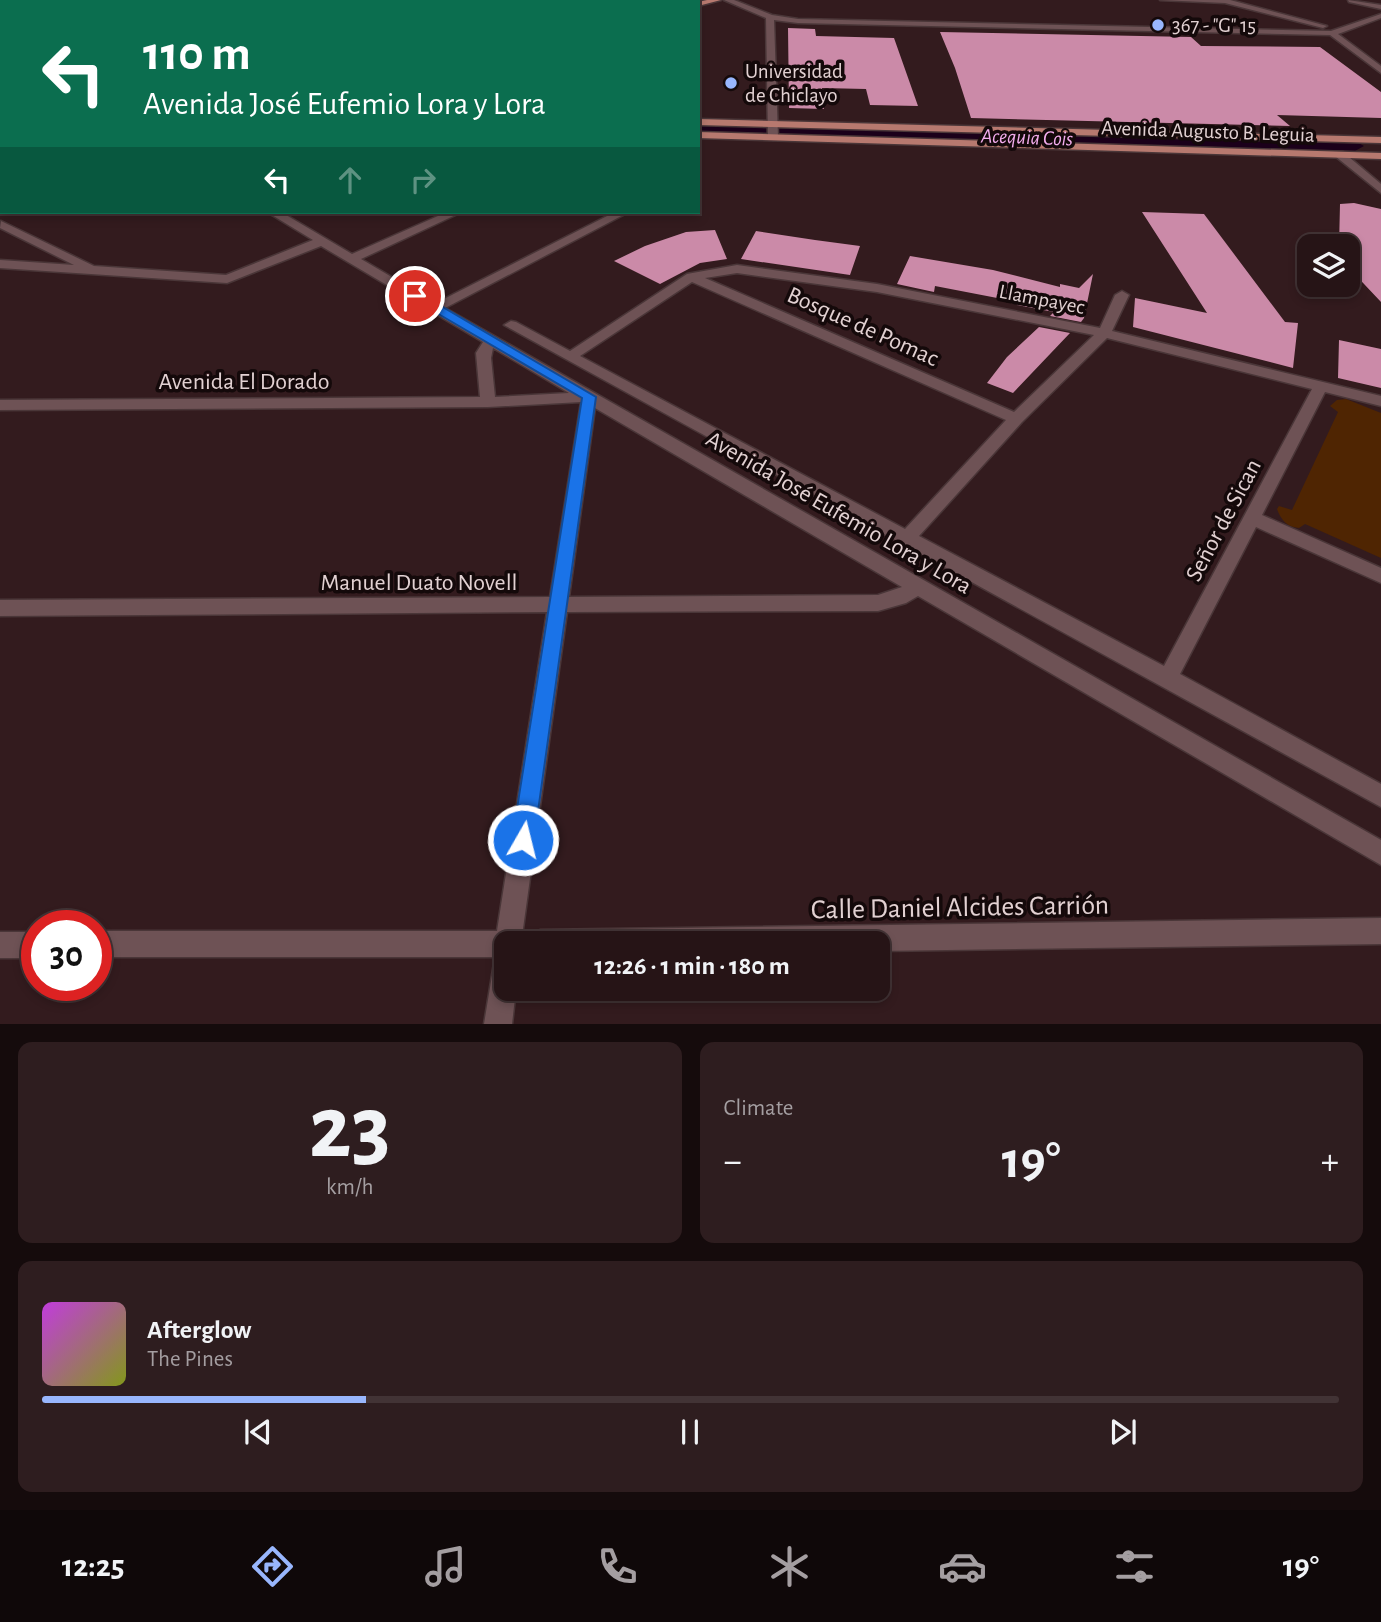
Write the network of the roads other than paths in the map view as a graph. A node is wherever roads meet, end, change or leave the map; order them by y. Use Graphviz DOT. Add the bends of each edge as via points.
graph roads {
  1 [pos="728,0"];
  2 [pos="1164,0"];
  3 [pos="1352,0"];
  4 [pos="1224,1"];
  5 [pos="1381,7"];
  6 [pos="1381,16"];
  7 [pos="770,18"];
  8 [pos="1336,31"];
  9 [pos="1381,70"];
  10 [pos="700,122"];
  11 [pos="773,124"];
  12 [pos="700,135"];
  13 [pos="773,137"];
  14 [pos="1355,139"];
  15 [pos="1381,140"];
  16 [pos="1339,154"];
  17 [pos="1378,158"];
  18 [pos="1381,190"];
  19 [pos="277,214"];
  20 [pos="451,214"];
  21 [pos="619,214"];
  22 [pos="4,222"];
  23 [pos="322,241"];
  24 [pos="352,258"];
  25 [pos="0,264"];
  26 [pos="99,272"];
  27 [pos="691,277"];
  28 [pos="1122,295"];
  29 [pos="436,309"];
  30 [pos="511,325"];
  31 [pos="1104,333"];
  32 [pos="492,342"];
  33 [pos="571,356"];
  34 [pos="1321,385"];
  35 [pos="589,397"];
  36 [pos="1381,401"];
  37 [pos="488,402"];
  38 [pos="0,405"];
  39 [pos="1016,419"];
  40 [pos="1252,518"];
  41 [pos="908,537"];
  42 [pos="1381,576"];
  43 [pos="918,587"];
  44 [pos="556,606"];
  45 [pos="0,608"];
  46 [pos="1168,678"];
  47 [pos="1381,796"];
  48 [pos="1381,853"];
  49 [pos="509,931"];
  50 [pos="1381,932"];
  51 [pos="890,938"];
  52 [pos="21,944"];
  53 [pos="112,944"];
  54 [pos="494,944"];
  55 [pos="0,945"];
  56 [pos="501,1001"];
  57 [pos="498,1024"];
  1 -- 7 [label="street"];
  2 -- 4 [label="street"];
  3 -- 5 [label="street"];
  4 -- 8 [label="street"];
  6 -- 8 [label="street"];
  7 -- 8 [label="street"];
  7 -- 11 [label="street"];
  8 -- 9 [label="street"];
  10 -- 11 [label="main road, Avenida Augusto B. Leguia"];
  11 -- 13 [label="street"];
  11 -- 14 [label="main road, Avenida Augusto B. Leguia"];
  12 -- 13 [label="main road, Avenida Augusto B. Leguia"];
  13 -- 16 [label="main road, Avenida Augusto B. Leguia"];
  14 -- 15 [label="main road, Avenida Augusto B. Leguia"];
  14 -- 17 [label="main road"];
  16 -- 17 [label="main road, Avenida Augusto B. Leguia"];
  16 -- 18 [label="street"];
  19 -- 23 [label="street, Avenida José Eufemio Lora y Lora"];
  20 -- 24 [label="street"];
  21 -- 29 [label="street"];
  22 -- 26 [label="street"];
  23 -- 24 [label="street, Avenida José Eufemio Lora y Lora"];
  23 -- 26 [label="street" via="227,279"];
  24 -- 29 [label="street, Avenida José Eufemio Lora y Lora"];
  25 -- 26 [label="street"];
  27 -- 31 [label="street, Llampayec" via="713,271 764,271 877,288"];
  27 -- 33 [label="street"];
  27 -- 39 [label="street, Bosque de Pomac"];
  28 -- 31 [label="street"];
  29 -- 32 [label="street, Avenida José Eufemio Lora y Lora"];
  30 -- 33 [label="street"];
  31 -- 34 [label="street, Llampayec"];
  31 -- 39 [label="street"];
  32 -- 35 [label="street, Avenida José Eufemio Lora y Lora"];
  32 -- 37 [label="street" via="482,356"];
  33 -- 41 [label="street"];
  34 -- 36 [label="street, Llampayec"];
  34 -- 40 [label="street, Señor de Sican"];
  35 -- 37 [label="street, Avenida El Dorado"];
  35 -- 43 [label="street, Avenida José Eufemio Lora y Lora"];
  35 -- 44 [label="street"];
  37 -- 38 [label="street, Avenida El Dorado"];
  39 -- 41 [label="street"];
  40 -- 42 [label="street"];
  40 -- 46 [label="street, Señor de Sican"];
  41 -- 46 [label="street"];
  43 -- 44 [label="street, Manuel Duato Novell" via="878,603"];
  43 -- 48 [label="street, Avenida José Eufemio Lora y Lora"];
  44 -- 45 [label="street, Manuel Duato Novell"];
  44 -- 49 [label="street"];
  46 -- 47 [label="street"];
  50 -- 51 [label="street, Calle Daniel Alcides Carrión"];
  52 -- 55 [label="street"];
  53 -- 54 [label="street"];
  56 -- 57 [label="street"];
}
